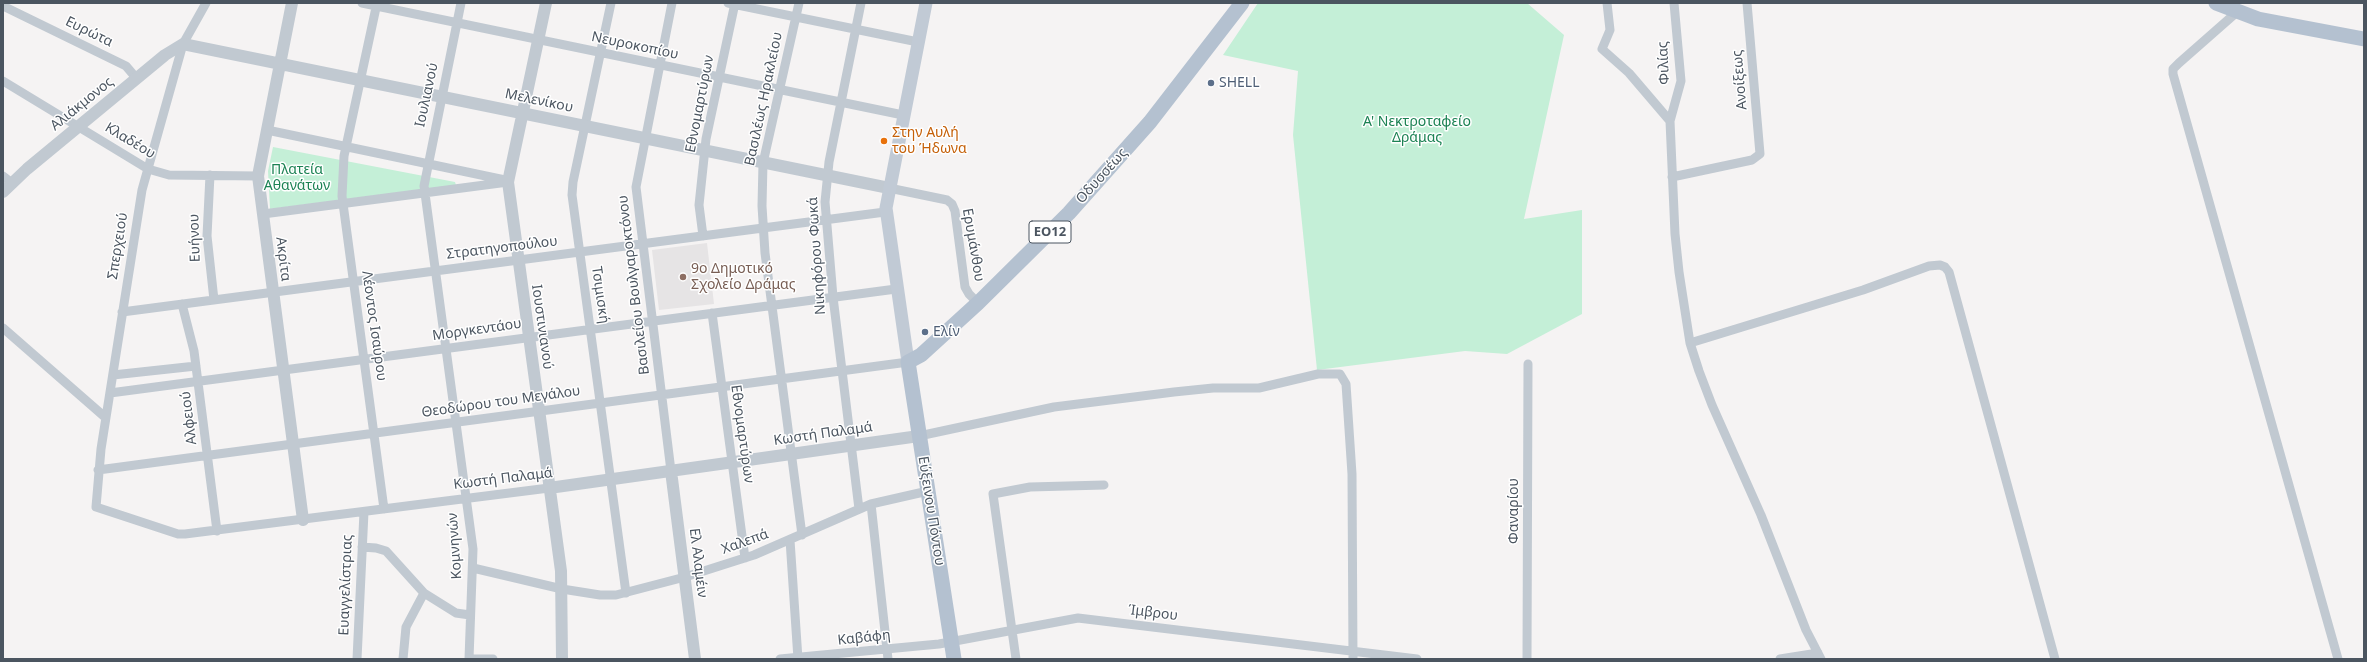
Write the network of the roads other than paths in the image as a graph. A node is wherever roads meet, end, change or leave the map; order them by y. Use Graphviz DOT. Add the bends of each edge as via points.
graph roads {
  1 [pos="206,3"];
  2 [pos="292,3"];
  3 [pos="362,3"];
  4 [pos="461,3"];
  5 [pos="546,3"];
  6 [pos="611,3"];
  7 [pos="672,3"];
  8 [pos="733,3"];
  9 [pos="799,3"];
  10 [pos="861,3"];
  11 [pos="926,3"];
  12 [pos="1242,3"];
  13 [pos="1607,3"];
  14 [pos="1674,3"];
  15 [pos="1747,3"];
  16 [pos="2216,3"];
  17 [pos="376,4"];
  18 [pos="3,6"];
  19 [pos="2238,12"];
  20 [pos="796,17"];
  21 [pos="457,23"];
  22 [pos="856,29"];
  23 [pos="538,40"];
  24 [pos="2364,40"];
  25 [pos="918,42"];
  26 [pos="182,44"];
  27 [pos="600,52"];
  28 [pos="280,64"];
  29 [pos="660,65"];
  30 [pos="719,77"];
  31 [pos="137,79"];
  32 [pos="361,80"];
  33 [pos="3,81"];
  34 [pos="779,89"];
  35 [pos="441,97"];
  36 [pos="841,102"];
  37 [pos="522,113"];
  38 [pos="903,115"];
  39 [pos="1670,121"];
  40 [pos="585,126"];
  41 [pos="79,127"];
  42 [pos="267,130"];
  43 [pos="644,138"];
  44 [pos="346,146"];
  45 [pos="704,150"];
  46 [pos="427,163"];
  47 [pos="763,163"];
  48 [pos="148,169"];
  49 [pos="210,175"];
  50 [pos="827,175"];
  51 [pos="258,176"];
  52 [pos="1672,177"];
  53 [pos="7,179"];
  54 [pos="508,182"];
  55 [pos="889,188"];
  56 [pos="3,192"];
  57 [pos="424,194"];
  58 [pos="343,205"];
  59 [pos="886,212"];
  60 [pos="263,214"];
  61 [pos="826,219"];
  62 [pos="762,228"];
  63 [pos="703,236"];
  64 [pos="642,244"];
  65 [pos="580,252"];
  66 [pos="518,260"];
  67 [pos="435,271"];
  68 [pos="353,282"];
  69 [pos="896,289"];
  70 [pos="272,292"];
  71 [pos="833,297"];
  72 [pos="214,300"];
  73 [pos="978,303"];
  74 [pos="182,304"];
  75 [pos="772,305"];
  76 [pos="122,312"];
  77 [pos="712,313"];
  78 [pos="652,321"];
  79 [pos="3,328"];
  80 [pos="590,330"];
  81 [pos="528,338"];
  82 [pos="1690,343"];
  83 [pos="445,349"];
  84 [pos="364,360"];
  85 [pos="908,362"];
  86 [pos="1528,364"];
  87 [pos="196,366"];
  88 [pos="284,370"];
  89 [pos="842,371"];
  90 [pos="113,375"];
  91 [pos="782,379"];
  92 [pos="198,382"];
  93 [pos="722,387"];
  94 [pos="110,393"];
  95 [pos="661,395"];
  96 [pos="600,403"];
  97 [pos="538,411"];
  98 [pos="106,418"];
  99 [pos="455,422"];
  100 [pos="374,433"];
  101 [pos="919,436"];
  102 [pos="294,444"];
  103 [pos="851,445"];
  104 [pos="792,454"];
  105 [pos="207,455"];
  106 [pos="732,462"];
  107 [pos="98,470"];
  108 [pos="671,471"];
  109 [pos="611,479"];
  110 [pos="1104,485"];
  111 [pos="549,488"];
  112 [pos="928,491"];
  113 [pos="465,499"];
  114 [pos="95,504"];
  115 [pos="871,504"];
  116 [pos="384,509"];
  117 [pos="859,509"];
  118 [pos="364,512"];
  119 [pos="303,520"];
  120 [pos="217,531"];
  121 [pos="802,535"];
  122 [pos="790,540"];
  123 [pos="362,547"];
  124 [pos="745,558"];
  125 [pos="473,568"];
  126 [pos="685,578"];
  127 [pos="562,589"];
  128 [pos="424,593"];
  129 [pos="626,593"];
  130 [pos="470,615"];
  131 [pos="1012,630"];
  132 [pos="951,642"];
  133 [pos="888,654"];
  134 [pos="1353,655"];
  135 [pos="1819,656"];
  136 [pos="357,659"];
  137 [pos="403,659"];
  138 [pos="469,659"];
  139 [pos="493,659"];
  140 [pos="562,659"];
  141 [pos="695,659"];
  142 [pos="780,659"];
  143 [pos="798,659"];
  144 [pos="954,659"];
  145 [pos="1016,659"];
  146 [pos="1417,659"];
  147 [pos="1527,659"];
  148 [pos="1780,659"];
  149 [pos="2055,659"];
  150 [pos="2338,659"];
  1 -- 26 [label="street, Σπερχειού"];
  2 -- 28 [label="street, Ακρίτα"];
  3 -- 17 [label="street, Νευροκοπίου"];
  4 -- 21 [label="street, Ιουλιανού"];
  5 -- 23 [label="street, Ιουστινιανού"];
  6 -- 27 [label="street, Τσιμισκή"];
  7 -- 29 [label="street, Βασιλείου Βουλγαροκτόνου"];
  8 -- 20 [label="street"];
  8 -- 30 [label="street, Εθνομαρτύρων"];
  9 -- 20 [label="street, Βασιλέως Ηρακλείου"];
  10 -- 22 [label="street, Νικηφόρου Φωκά"];
  11 -- 25 [label="main road"];
  12 -- 73 [label="main road, Οδυσσέως / ΕΟ12" via="1140,133 1063,218"];
  13 -- 39 [label="street" via="1610,30 1602,49 1629,73"];
  14 -- 39 [label="street, Φιλίας" via="1681,81"];
  15 -- 52 [label="street, Ανοίξεως" via="1760,154 1752,160"];
  16 -- 19 [label="main road"];
  17 -- 21 [label="street, Νευροκοπίου"];
  17 -- 32 [label="street, Λέοντος Ισαύρου"];
  18 -- 31 [label="street, Ευρώτα" via="126,66"];
  19 -- 24 [label="main road" via="2267,21"];
  19 -- 150 [label="street" via="2179,63 2173,69 2173,76"];
  20 -- 22 [label="street"];
  20 -- 34 [label="street, Βασιλέως Ηρακλείου"];
  21 -- 23 [label="street, Νευροκοπίου"];
  21 -- 35 [label="street, Ιουλιανού"];
  22 -- 25 [label="street"];
  22 -- 36 [label="street, Νικηφόρου Φωκά"];
  23 -- 27 [label="street, Νευροκοπίου"];
  23 -- 37 [label="street, Ιουστινιανού"];
  25 -- 38 [label="main road"];
  26 -- 28 [label="street, Μελενίκου"];
  26 -- 31 [label="street, Αλιάκμονος" via="171,50"];
  26 -- 48 [label="street, Σπερχειού"];
  27 -- 29 [label="street, Νευροκοπίου"];
  27 -- 40 [label="street, Τσιμισκή"];
  28 -- 32 [label="street, Μελενίκου"];
  28 -- 42 [label="street, Ακρίτα"];
  29 -- 30 [label="street, Νευροκοπίου"];
  29 -- 43 [label="street, Βασιλείου Βουλγαροκτόνου"];
  30 -- 34 [label="street, Νευροκοπίου"];
  30 -- 45 [label="street, Εθνομαρτύρων"];
  31 -- 41 [label="street, Αλιάκμονος"];
  32 -- 35 [label="street, Μελενίκου"];
  32 -- 44 [label="street, Λέοντος Ισαύρου"];
  33 -- 41 [label="street, Κλαδέου"];
  34 -- 36 [label="street, Νευροκοπίου"];
  34 -- 47 [label="street, Βασιλέως Ηρακλείου"];
  35 -- 37 [label="street, Μελενίκου"];
  35 -- 46 [label="street, Ιουλιανού"];
  36 -- 38 [label="street, Νευροκοπίου"];
  36 -- 50 [label="street, Νικηφόρου Φωκά"];
  37 -- 40 [label="street, Μελενίκου"];
  37 -- 54 [label="street, Ιουστινιανού"];
  38 -- 55 [label="main road"];
  39 -- 52 [label="street, Φιλίας"];
  40 -- 43 [label="street, Μελενίκου"];
  40 -- 65 [label="street, Τσιμισκή" via="572,188"];
  41 -- 48 [label="street, Κλαδέου"];
  41 -- 53 [label="street, Αλιάκμονος"];
  42 -- 44 [label="street"];
  42 -- 51 [label="street, Ακρίτα"];
  43 -- 45 [label="street, Μελενίκου"];
  43 -- 64 [label="street, Βασιλείου Βουλγαροκτόνου" via="636,187"];
  44 -- 46 [label="street"];
  44 -- 58 [label="street, Λέοντος Ισαύρου" via="342,170"];
  45 -- 47 [label="street, Μελενίκου"];
  45 -- 63 [label="street, Εθνομαρτύρων" via="699,205"];
  46 -- 54 [label="street"];
  46 -- 57 [label="street, Ιουλιανού"];
  47 -- 50 [label="street, Μελενίκου"];
  47 -- 62 [label="street, Βασιλέως Ηρακλείου"];
  48 -- 49 [label="street, Κλαδέου" via="169,175"];
  48 -- 76 [label="street, Σπερχειού" via="139,201"];
  49 -- 51 [label="street, Κλαδέου"];
  49 -- 72 [label="street, Ευήνου" via="206,236"];
  50 -- 55 [label="street, Μελενίκου"];
  50 -- 61 [label="street, Νικηφόρου Φωκά"];
  51 -- 60 [label="street, Ακρίτα"];
  52 -- 82 [label="street, Φιλίας" via="1674,234"];
  53 -- 56 [label="street, Αλιάκμονος"];
  54 -- 57 [label="street"];
  54 -- 66 [label="street, Ιουστινιανού"];
  55 -- 59 [label="main road"];
  55 -- 73 [label="street, Ερυμάνθου" via="947,200 952,204 966,287"];
  57 -- 58 [label="street"];
  57 -- 67 [label="street, Κομνηνών"];
  58 -- 60 [label="street"];
  58 -- 68 [label="street, Λέοντος Ισαύρου"];
  59 -- 61 [label="street, Στρατηγοπούλου"];
  59 -- 69 [label="main road"];
  60 -- 70 [label="street, Ακρίτα"];
  61 -- 62 [label="street, Στρατηγοπούλου"];
  61 -- 71 [label="street, Νικηφόρου Φωκά"];
  62 -- 63 [label="street, Στρατηγοπούλου"];
  62 -- 75 [label="street, Βασιλέως Ηρακλείου"];
  63 -- 64 [label="street, Στρατηγοπούλου"];
  64 -- 65 [label="street, Στρατηγοπούλου"];
  64 -- 78 [label="street, Βασιλείου Βουλγαροκτόνου"];
  65 -- 66 [label="street, Στρατηγοπούλου"];
  65 -- 80 [label="street, Τσιμισκή"];
  66 -- 67 [label="street, Στρατηγοπούλου"];
  66 -- 81 [label="street, Ιουστινιανού"];
  67 -- 68 [label="street, Στρατηγοπούλου"];
  67 -- 83 [label="street, Κομνηνών"];
  68 -- 70 [label="street, Στρατηγοπούλου"];
  68 -- 84 [label="street, Λέοντος Ισαύρου"];
  69 -- 71 [label="street, Μοργκεντάου"];
  69 -- 85 [label="main road"];
  70 -- 72 [label="street, Στρατηγοπούλου"];
  70 -- 88 [label="street, Ακρίτα"];
  71 -- 75 [label="street, Μοργκεντάου"];
  71 -- 89 [label="street, Νικηφόρου Φωκά"];
  72 -- 74 [label="street, Στρατηγοπούλου"];
  73 -- 85 [label="main road, Οδυσσέως / ΕΟ12" via="921,355"];
  74 -- 76 [label="street, Στρατηγοπούλου"];
  74 -- 87 [label="street, Αλφειού"];
  75 -- 77 [label="street, Μοργκεντάου"];
  75 -- 91 [label="street, Βασιλέως Ηρακλείου"];
  76 -- 90 [label="street, Σπερχειού"];
  77 -- 78 [label="street, Μοργκεντάου"];
  77 -- 93 [label="street, Εθνομαρτύρων"];
  78 -- 80 [label="street, Μοργκεντάου"];
  78 -- 95 [label="street, Βασιλείου Βουλγαροκτόνου"];
  79 -- 98 [label="street"];
  80 -- 81 [label="street, Μοργκεντάου"];
  80 -- 96 [label="street, Τσιμισκή"];
  81 -- 83 [label="street, Μοργκεντάου"];
  81 -- 97 [label="street, Ιουστινιανού"];
  82 -- 135 [label="street, Φιλίας" via="1712,405"];
  82 -- 149 [label="street" via="1863,290 1929,266 1945,267 1949,272"];
  83 -- 84 [label="street, Μοργκεντάου"];
  83 -- 99 [label="street, Κομνηνών"];
  84 -- 88 [label="street, Μοργκεντάου"];
  84 -- 100 [label="street, Λέοντος Ισαύρου"];
  85 -- 89 [label="street, Θεοδώρου του Μεγάλου"];
  85 -- 101 [label="main road, Εύξεινου Πόντου"];
  86 -- 147 [label="street, Φαναρίου"];
  87 -- 90 [label="street"];
  87 -- 92 [label="street, Αλφειού"];
  88 -- 92 [label="street, Μοργκεντάου"];
  88 -- 102 [label="street, Ακρίτα"];
  89 -- 91 [label="street, Θεοδώρου του Μεγάλου"];
  89 -- 103 [label="street, Νικηφόρου Φωκά"];
  90 -- 94 [label="street, Σπερχειού"];
  91 -- 93 [label="street, Θεοδώρου του Μεγάλου"];
  91 -- 104 [label="street, Βασιλέως Ηρακλείου"];
  92 -- 94 [label="street, Μοργκεντάου"];
  92 -- 105 [label="street, Αλφειού"];
  93 -- 95 [label="street, Θεοδώρου του Μεγάλου"];
  93 -- 106 [label="street, Εθνομαρτύρων"];
  94 -- 98 [label="street, Σπερχειού"];
  95 -- 96 [label="street, Θεοδώρου του Μεγάλου"];
  95 -- 108 [label="street, Βασιλείου Βουλγαροκτόνου"];
  96 -- 97 [label="street, Θεοδώρου του Μεγάλου"];
  96 -- 109 [label="street, Τσιμισκή"];
  97 -- 99 [label="street, Θεοδώρου του Μεγάλου"];
  97 -- 111 [label="street, Ιουστινιανού"];
  98 -- 107 [label="street, Σπερχειού"];
  99 -- 100 [label="street, Θεοδώρου του Μεγάλου"];
  99 -- 113 [label="street, Κομνηνών"];
  100 -- 102 [label="street, Θεοδώρου του Μεγάλου"];
  100 -- 116 [label="street, Λέοντος Ισαύρου"];
  101 -- 103 [label="street, Κωστή Παλαμά"];
  101 -- 112 [label="main road, Εύξεινου Πόντου"];
  101 -- 134 [label="street" via="1044,409 1213,388 1258,388 1318,374 1340,374 1346,384 1352,474"];
  102 -- 105 [label="street, Θεοδώρου του Μεγάλου"];
  102 -- 119 [label="street, Ακρίτα"];
  103 -- 104 [label="street, Κωστή Παλαμά"];
  103 -- 117 [label="street, Νικηφόρου Φωκά"];
  104 -- 106 [label="street, Κωστή Παλαμά"];
  104 -- 121 [label="street, Βασιλέως Ηρακλείου"];
  105 -- 107 [label="street, Θεοδώρου του Μεγάλου"];
  105 -- 120 [label="street, Αλφειού"];
  106 -- 108 [label="street, Κωστή Παλαμά"];
  106 -- 124 [label="street, Εθνομαρτύρων"];
  107 -- 114 [label="street, Σπερχειού"];
  108 -- 109 [label="street, Κωστή Παλαμά"];
  108 -- 126 [label="street, Ελ Αλαμέιν"];
  109 -- 111 [label="street, Κωστή Παλαμά"];
  109 -- 129 [label="street, Τσιμισκή"];
  110 -- 131 [label="street" via="1030,487 993,494"];
  111 -- 113 [label="street, Κωστή Παλαμά"];
  111 -- 127 [label="street, Ιουστινιανού"];
  112 -- 115 [label="street, Χαλεπά"];
  112 -- 132 [label="main road, Εύξεινου Πόντου"];
  113 -- 116 [label="street, Κωστή Παλαμά"];
  113 -- 125 [label="street, Κομνηνών"];
  114 -- 120 [label="street, Κωστή Παλαμά" via="97,508 178,534"];
  115 -- 117 [label="street, Χαλεπά"];
  115 -- 133 [label="street"];
  116 -- 118 [label="street, Κωστή Παλαμά"];
  117 -- 121 [label="street, Χαλεπά"];
  118 -- 119 [label="street, Κωστή Παλαμά"];
  118 -- 123 [label="street, Ευαγγελίστριας"];
  119 -- 120 [label="street, Κωστή Παλαμά"];
  121 -- 122 [label="street, Χαλεπά"];
  122 -- 124 [label="street, Χαλεπά"];
  122 -- 143 [label="street"];
  123 -- 128 [label="street" via="376,548 389,553"];
  123 -- 136 [label="street, Ευαγγελίστριας"];
  124 -- 126 [label="street, Χαλεπά"];
  125 -- 127 [label="street, Χαλεπά"];
  125 -- 130 [label="street, Κομνηνών"];
  126 -- 129 [label="street, Χαλεπά"];
  126 -- 141 [label="street, Ελ Αλαμέιν"];
  127 -- 129 [label="street, Χαλεπά" via="600,595"];
  127 -- 140 [label="street, Ιουστινιανού"];
  128 -- 130 [label="street" via="456,613"];
  128 -- 137 [label="street" via="406,627"];
  130 -- 138 [label="street, Κομνηνών"];
  131 -- 132 [label="street, Ίμβρου"];
  131 -- 134 [label="street, Ίμβρου" via="1082,618"];
  131 -- 145 [label="street"];
  132 -- 133 [label="street, Καβάφη"];
  132 -- 144 [label="main road, Εύξεινου Πόντου"];
  133 -- 143 [label="street, Καβάφη"];
  134 -- 146 [label="street, Ίμβρου"];
  135 -- 148 [label="street"];
  138 -- 139 [label="street"];
  142 -- 143 [label="street, Καβάφη"];
}
